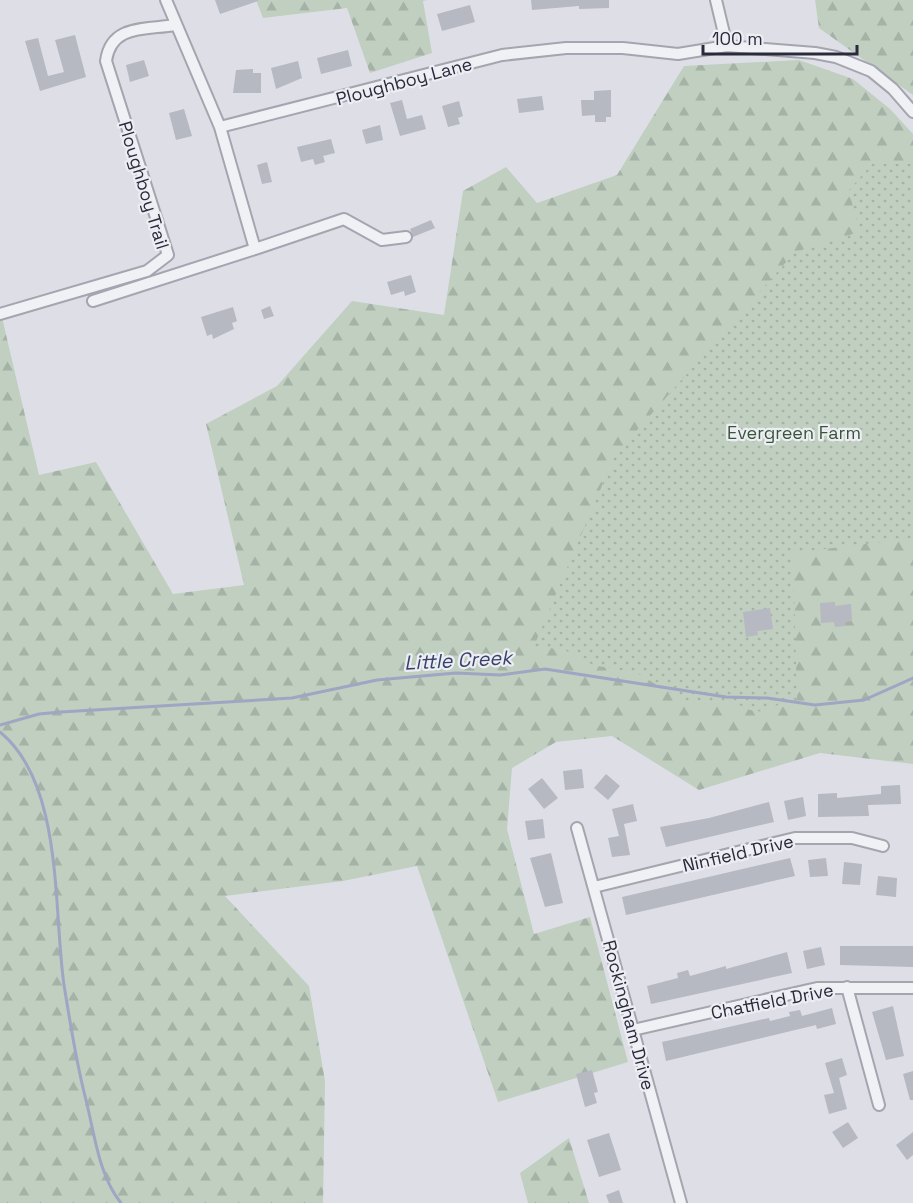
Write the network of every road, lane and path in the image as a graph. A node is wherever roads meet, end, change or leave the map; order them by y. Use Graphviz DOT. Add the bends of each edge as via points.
graph roads {
  1 [pos="166,0"];
  2 [pos="716,0"];
  3 [pos="175,25"];
  4 [pos="727,46"];
  5 [pos="913,112"];
  6 [pos="220,127"];
  7 [pos="406,237"];
  8 [pos="255,249"];
  9 [pos="93,301"];
  10 [pos="0,314"];
  11 [pos="577,828"];
  12 [pos="883,846"];
  13 [pos="594,887"];
  14 [pos="847,987"];
  15 [pos="913,988"];
  16 [pos="633,1030"];
  17 [pos="879,1105"];
  18 [pos="681,1203"];
  1 -- 3 [label="street"];
  2 -- 4 [label="street"];
  3 -- 6 [label="street"];
  3 -- 10 [label="street, Ploughboy Trail" via="119,35 108,48 106,61 168,255 147,271"];
  4 -- 5 [label="street, Ploughboy Lane" via="814,53 854,63 882,79"];
  4 -- 6 [label="street, Ploughboy Lane" via="678,54 578,48 502,55"];
  6 -- 8 [label="street"];
  7 -- 8 [label="street" via="382,240 344,219"];
  8 -- 9 [label="street"];
  11 -- 13 [label="street, Rockingham Drive"];
  12 -- 13 [label="street, Ninfield Drive" via="852,838 795,838"];
  13 -- 16 [label="street, Rockingham Drive"];
  14 -- 15 [label="street, Chatfield Drive"];
  14 -- 16 [label="street, Chatfield Drive" via="817,988"];
  14 -- 17 [label="street"];
  16 -- 18 [label="street, Rockingham Drive"];
}
